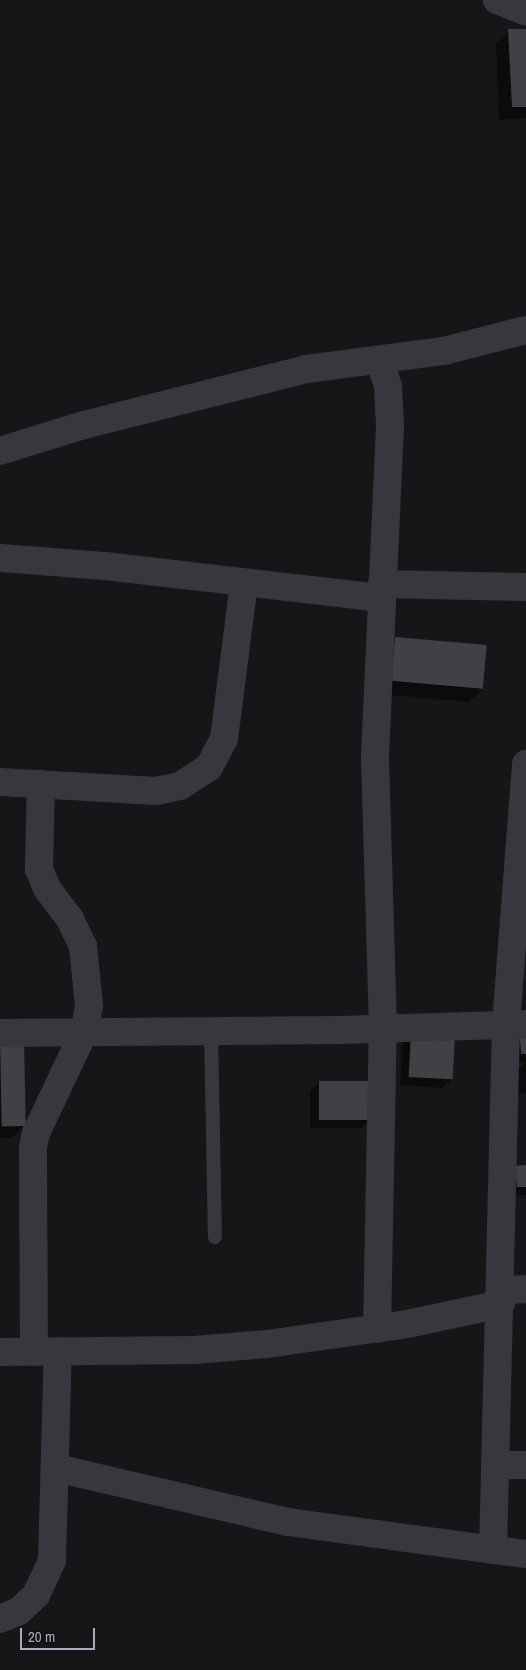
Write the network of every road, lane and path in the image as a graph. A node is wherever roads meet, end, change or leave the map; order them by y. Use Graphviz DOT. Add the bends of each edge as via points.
graph roads {
  1 [pos="497,0"];
  2 [pos="526,12"];
  3 [pos="526,330"];
  4 [pos="380,361"];
  5 [pos="0,451"];
  6 [pos="0,558"];
  7 [pos="244,583"];
  8 [pos="526,585"];
  9 [pos="382,591"];
  10 [pos="526,600"];
  11 [pos="526,764"];
  12 [pos="0,782"];
  13 [pos="41,784"];
  14 [pos="516,1024"];
  15 [pos="383,1028"];
  16 [pos="84,1032"];
  17 [pos="211,1032"];
  18 [pos="0,1033"];
  19 [pos="215,1237"];
  20 [pos="510,1294"];
  21 [pos="377,1329"];
  22 [pos="0,1352"];
  23 [pos="46,1352"];
  24 [pos="496,1465"];
  25 [pos="526,1465"];
  26 [pos="56,1468"];
  27 [pos="492,1550"];
  28 [pos="526,1554"];
  29 [pos="0,1619"];
  1 -- 2 [label="street"];
  3 -- 4 [label="street" via="444,351"];
  4 -- 5 [label="street" via="307,370 84,425"];
  4 -- 9 [label="street" via="390,404"];
  6 -- 7 [label="street"];
  7 -- 9 [label="street"];
  7 -- 13 [label="street" via="224,739 209,767 180,786 156,791"];
  8 -- 9 [label="street"];
  8 -- 10 [label="street"];
  9 -- 15 [label="street" via="375,756"];
  11 -- 14 [label="street"];
  12 -- 13 [label="street"];
  13 -- 16 [label="street" via="39,869 83,946 89,978 89,1006"];
  14 -- 15 [label="street"];
  14 -- 20 [label="street"];
  15 -- 17 [label="street"];
  15 -- 21 [label="street"];
  16 -- 17 [label="street"];
  16 -- 18 [label="street"];
  16 -- 23 [label="street" via="36,1133 33,1148"];
  17 -- 19 [label="lane"];
  20 -- 21 [label="street"];
  20 -- 24 [label="street"];
  21 -- 23 [label="street" via="235,1347"];
  22 -- 23 [label="street"];
  23 -- 26 [label="street"];
  24 -- 25 [label="street"];
  24 -- 27 [label="street"];
  26 -- 27 [label="street" via="288,1522"];
  26 -- 29 [label="street" via="54,1548 48,1574 28,1604"];
  27 -- 28 [label="street"];
}
